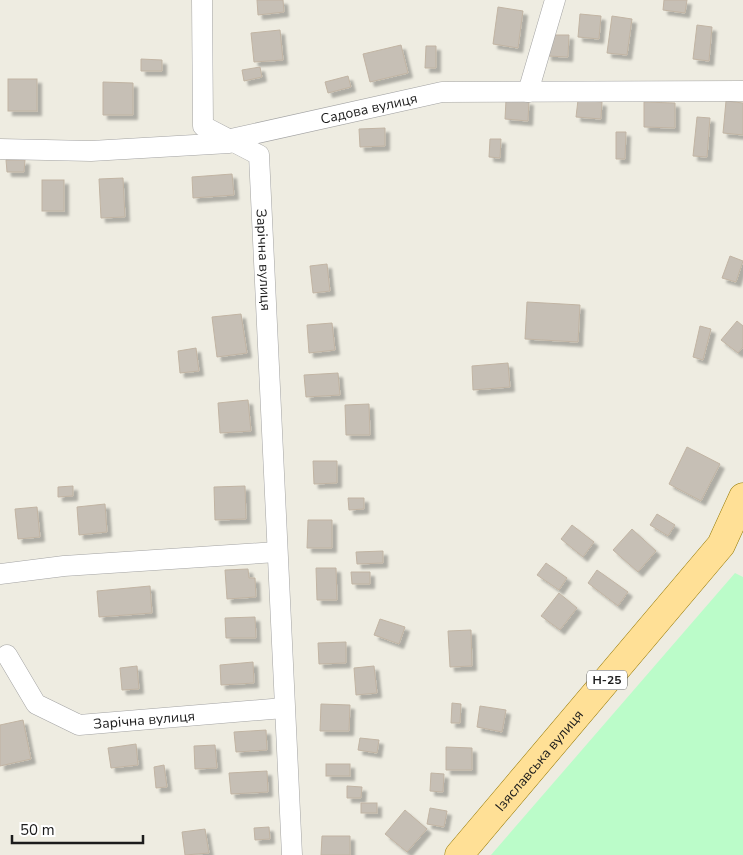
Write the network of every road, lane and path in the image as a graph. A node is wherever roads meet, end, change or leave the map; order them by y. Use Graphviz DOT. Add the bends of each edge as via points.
graph roads {
  1 [pos="202,0"];
  2 [pos="555,0"];
  3 [pos="528,92"];
  4 [pos="743,92"];
  5 [pos="231,139"];
  6 [pos="0,149"];
  7 [pos="743,497"];
  8 [pos="277,552"];
  9 [pos="0,574"];
  10 [pos="7,655"];
  11 [pos="284,708"];
  12 [pos="292,855"];
  13 [pos="459,855"];
  1 -- 5 [label="street, Зарічна вулиця" via="203,126"];
  2 -- 3 [label="street"];
  3 -- 4 [label="street, Садова вулиця"];
  3 -- 5 [label="street, Садова вулиця" via="442,92"];
  5 -- 6 [label="street, Садова вулиця" via="229,143 91,150"];
  5 -- 8 [label="street, Зарічна вулиця" via="259,155"];
  7 -- 13 [label="main road, Ізяславська вулиця / Н-25" via="721,546"];
  8 -- 9 [label="street" via="64,566"];
  8 -- 11 [label="street, Зарічна вулиця"];
  10 -- 11 [label="street, Зарічна вулиця" via="36,704 79,724"];
  11 -- 12 [label="street, Зарічна вулиця"];
}
